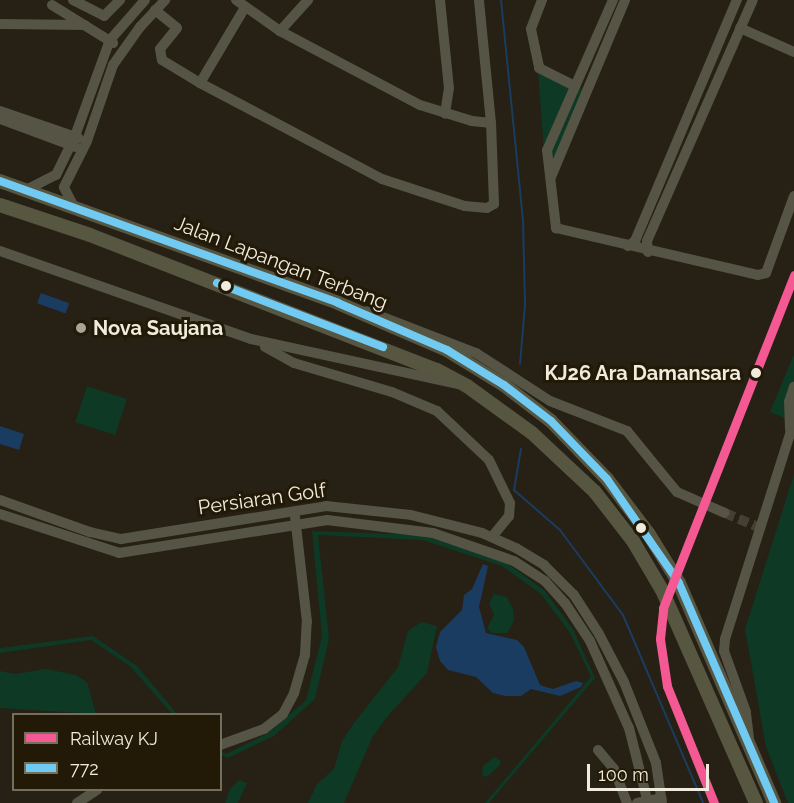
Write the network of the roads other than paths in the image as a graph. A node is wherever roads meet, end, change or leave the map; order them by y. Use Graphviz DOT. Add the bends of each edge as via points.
graph roads {
  1 [pos="73,0"];
  2 [pos="120,0"];
  3 [pos="145,0"];
  4 [pos="165,0"];
  5 [pos="236,0"];
  6 [pos="308,0"];
  7 [pos="440,0"];
  8 [pos="479,0"];
  9 [pos="542,0"];
  10 [pos="613,0"];
  11 [pos="625,0"];
  12 [pos="737,0"];
  13 [pos="753,0"];
  14 [pos="52,2"];
  15 [pos="244,9"];
  16 [pos="155,10"];
  17 [pos="0,24"];
  18 [pos="45,24"];
  19 [pos="85,25"];
  20 [pos="740,28"];
  21 [pos="280,31"];
  22 [pos="110,40"];
  23 [pos="122,49"];
  24 [pos="794,52"];
  25 [pos="200,83"];
  26 [pos="575,86"];
  27 [pos="0,111"];
  28 [pos="445,114"];
  29 [pos="0,119"];
  30 [pos="491,123"];
  31 [pos="73,141"];
  32 [pos="85,145"];
  33 [pos="550,180"];
  34 [pos="0,182"];
  35 [pos="26,190"];
  36 [pos="794,196"];
  37 [pos="0,205"];
  38 [pos="73,206"];
  39 [pos="628,246"];
  40 [pos="0,251"];
  41 [pos="648,252"];
  42 [pos="338,303"];
  43 [pos="251,339"];
  44 [pos="466,386"];
  45 [pos="794,387"];
  46 [pos="792,425"];
  47 [pos="0,500"];
  48 [pos="294,510"];
  49 [pos="725,513"];
  50 [pos="0,514"];
  51 [pos="296,524"];
  52 [pos="475,531"];
  53 [pos="492,537"];
  54 [pos="469,544"];
  55 [pos="749,741"];
  56 [pos="222,744"];
  57 [pos="598,750"];
  58 [pos="94,791"];
  59 [pos="662,800"];
  60 [pos="644,802"];
  61 [pos="77,803"];
  62 [pos="627,803"];
  63 [pos="756,803"];
  64 [pos="774,803"];
  1 -- 2 [label="street" via="104,16"];
  3 -- 22 [label="street"];
  4 -- 16 [label="street"];
  5 -- 15 [label="street"];
  6 -- 21 [label="street"];
  7 -- 28 [label="street" via="449,88"];
  8 -- 30 [label="street"];
  9 -- 26 [label="street" via="531,29 539,68"];
  10 -- 26 [label="street"];
  11 -- 33 [label="street"];
  12 -- 39 [label="street" via="634,241"];
  13 -- 20 [label="street"];
  14 -- 18 [label="street"];
  14 -- 19 [label="street"];
  15 -- 21 [label="street"];
  15 -- 25 [label="street"];
  16 -- 23 [label="street"];
  16 -- 25 [label="street" via="177,28 160,49 162,60"];
  17 -- 18 [label="street"];
  18 -- 19 [label="street"];
  19 -- 22 [label="street"];
  20 -- 24 [label="street"];
  20 -- 41 [label="street" via="647,242"];
  21 -- 28 [label="street" via="420,105"];
  22 -- 23 [label="street"];
  22 -- 31 [label="street"];
  23 -- 32 [label="street"];
  25 -- 30 [label="street" via="382,179 465,206 487,208 494,204"];
  26 -- 33 [label="street" via="547,150"];
  27 -- 31 [label="street"];
  28 -- 30 [label="street"];
  29 -- 31 [label="street"];
  31 -- 32 [label="street"];
  31 -- 35 [label="street" via="56,175"];
  32 -- 38 [label="street" via="64,187"];
  33 -- 39 [label="street" via="556,228"];
  34 -- 35 [label="main road, Jalan Lapangan Terbang"];
  35 -- 38 [label="main road, Jalan Lapangan Terbang"];
  36 -- 41 [label="street" via="766,273 743,273"];
  37 -- 44 [label="main road" via="90,235 368,341"];
  38 -- 42 [label="main road, Jalan Lapangan Terbang"];
  39 -- 41 [label="street"];
  40 -- 43 [label="street"];
  42 -- 49 [label="street" via="392,317 443,338 476,353 550,401 627,431 677,492"];
  42 -- 55 [label="main road, Jalan Lapangan Terbang" via="480,368 557,427 607,479 679,583"];
  43 -- 44 [label="street"];
  43 -- 53 [label="street" via="294,363 392,392 437,411 489,460 510,503 509,516"];
  44 -- 63 [label="main road" via="532,433 595,492 633,541 667,599"];
  45 -- 46 [label="street" via="789,402"];
  46 -- 55 [label="street" via="725,639 724,651 746,712"];
  47 -- 48 [label="street, Persiaran Golf" via="121,539"];
  48 -- 51 [label="street"];
  48 -- 52 [label="street, Persiaran Golf" via="326,506 411,515"];
  50 -- 51 [label="street, Persiaran Golf" via="118,553"];
  51 -- 54 [label="street, Persiaran Golf" via="327,520 410,528"];
  51 -- 56 [label="street" via="307,622 305,655 294,693 283,714 264,729"];
  52 -- 53 [label="street, Persiaran Golf"];
  52 -- 54 [label="street"];
  53 -- 59 [label="street, Persiaran Golf" via="544,565 574,595 624,682 656,764"];
  54 -- 60 [label="street, Persiaran Golf" via="514,561 545,581 565,603 590,641 629,728"];
  55 -- 64 [label="main road, Jalan Lapangan Terbang"];
  57 -- 62 [label="street" via="614,769"];
  58 -- 61 [label="street"];
  59 -- 60 [label="street"];
}
